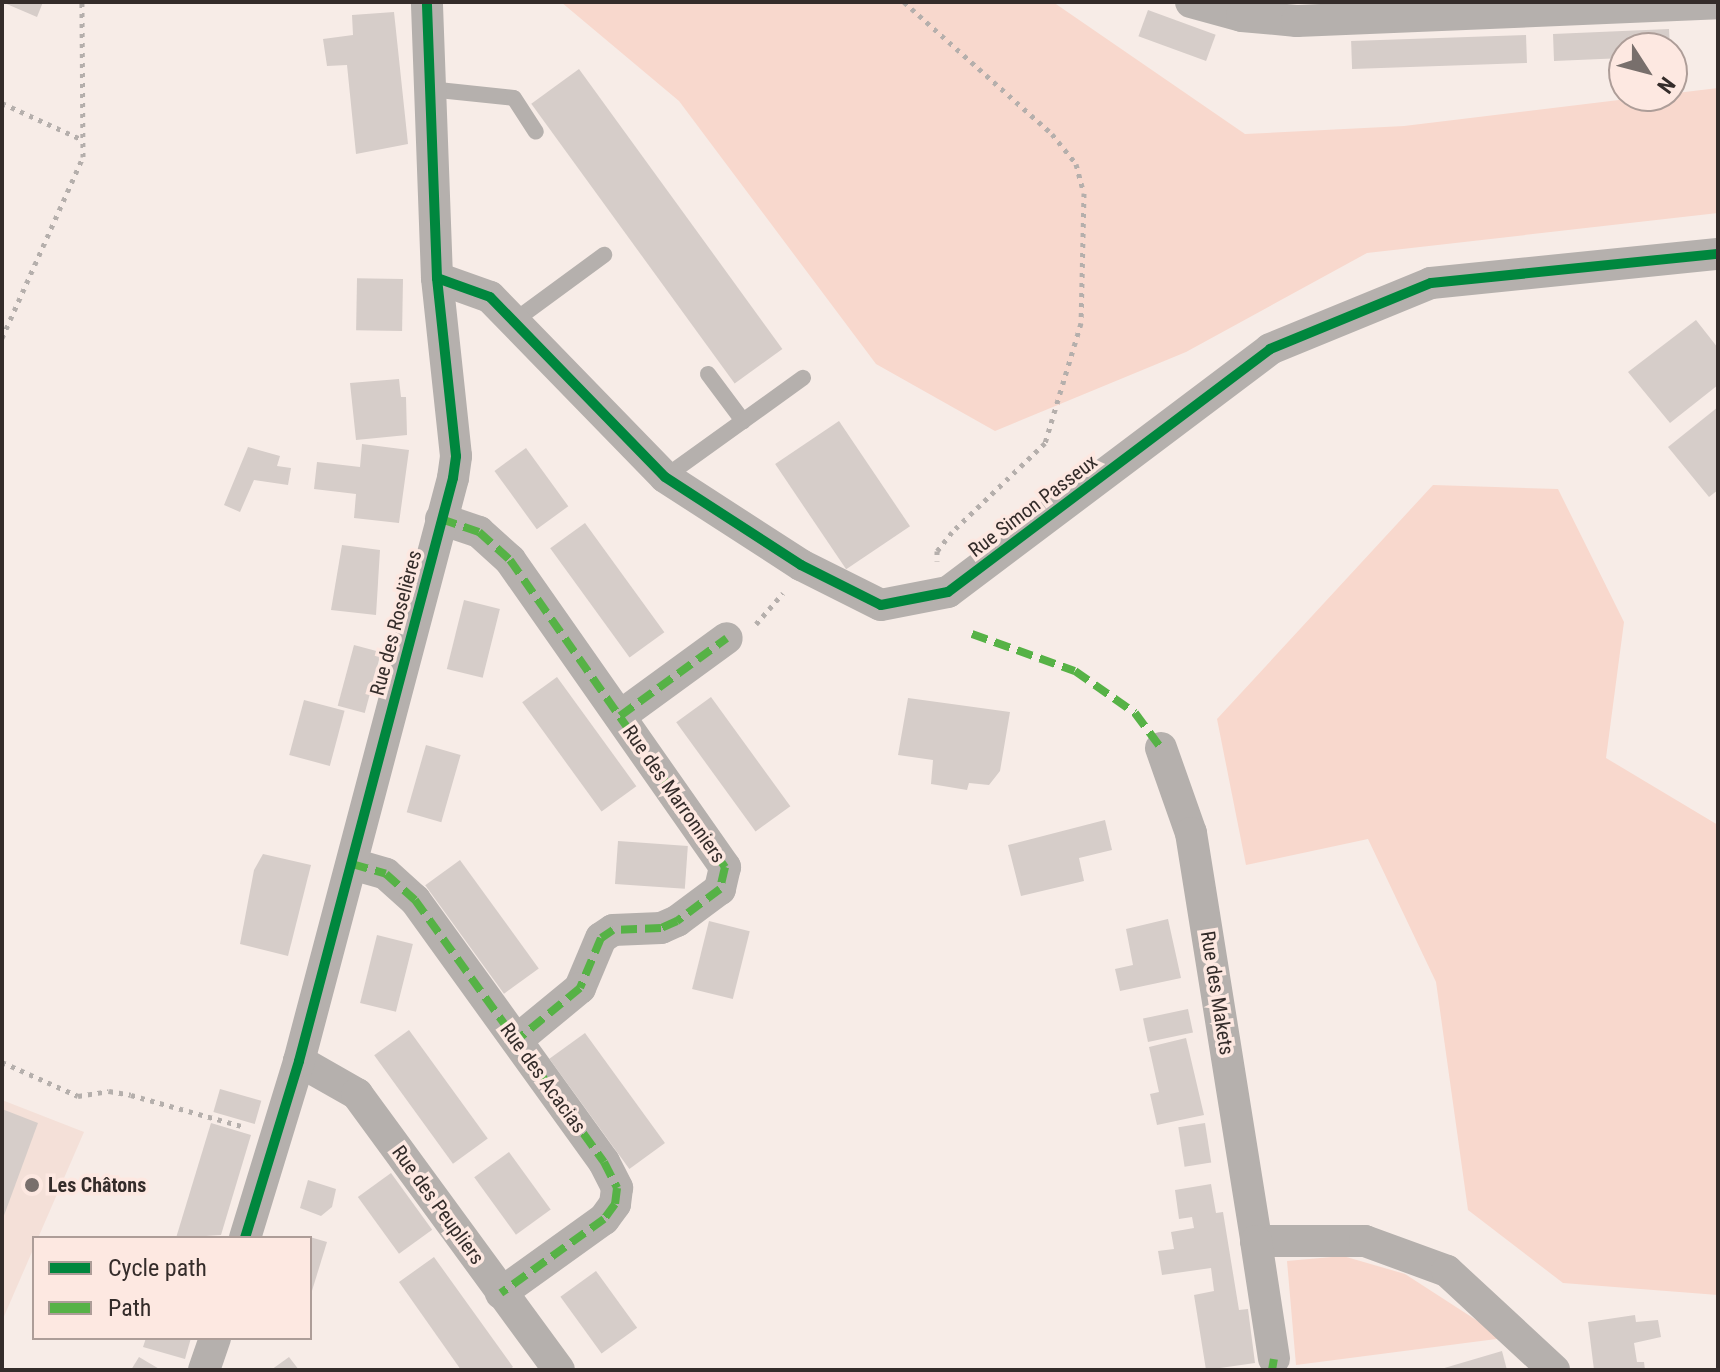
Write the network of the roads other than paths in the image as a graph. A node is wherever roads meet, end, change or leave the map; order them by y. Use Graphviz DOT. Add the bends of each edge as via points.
graph roads {
  1 [pos="427,2"];
  2 [pos="1191,2"];
  3 [pos="1718,3"];
  4 [pos="1566,6"];
  5 [pos="429,89"];
  6 [pos="536,132"];
  7 [pos="1718,254"];
  8 [pos="604,255"];
  9 [pos="437,278"];
  10 [pos="514,321"];
  11 [pos="708,374"];
  12 [pos="803,378"];
  13 [pos="743,421"];
  14 [pos="665,477"];
  15 [pos="441,519"];
  16 [pos="727,638"];
  17 [pos="620,716"];
  18 [pos="1161,748"];
  19 [pos="352,864"];
  20 [pos="517,1040"];
  21 [pos="299,1061"];
  22 [pos="246,1236"];
  23 [pos="1256,1241"];
  24 [pos="501,1293"];
  25 [pos="1274,1359"];
  26 [pos="559,1370"];
  27 [pos="1554,1370"];
  1 -- 5 [label="street, Rue des Roselières"];
  2 -- 4 [label="street" via="1242,16 1297,21"];
  3 -- 4 [label="street"];
  5 -- 6 [label="lane" via="514,98"];
  5 -- 9 [label="street, Rue des Roselières"];
  7 -- 14 [label="street, Rue Simon Passeux" via="1431,283 1270,349 948,592 881,605 801,565"];
  8 -- 10 [label="lane"];
  9 -- 10 [label="street, Rue Simon Passeux" via="490,297"];
  9 -- 15 [label="street, Rue des Roselières" via="456,456"];
  10 -- 14 [label="street, Rue Simon Passeux"];
  11 -- 13 [label="lane"];
  12 -- 13 [label="lane"];
  13 -- 14 [label="lane"];
  15 -- 17 [label="street, Rue des Marronniers" via="479,532 510,560"];
  15 -- 19 [label="street, Rue des Roselières"];
  16 -- 17 [label="street, Rue des Marronniers"];
  17 -- 20 [label="street, Rue des Marronniers" via="719,854 725,878 707,901 677,921 661,928 613,930 601,938 580,988"];
  18 -- 23 [label="street, Rue des Makets" via="1191,833"];
  19 -- 20 [label="street, Rue des Acacias" via="386,874 415,900"];
  19 -- 21 [label="street, Rue des Roselières"];
  20 -- 24 [label="street, Rue des Acacias" via="617,1188 615,1204 604,1219"];
  21 -- 22 [label="street, Rue des Roselières"];
  21 -- 24 [label="street, Rue des Peupliers" via="357,1094"];
  23 -- 25 [label="street, Rue des Makets"];
  23 -- 27 [label="street" via="1365,1241 1447,1271"];
  24 -- 26 [label="street, Rue des Peupliers"];
}
